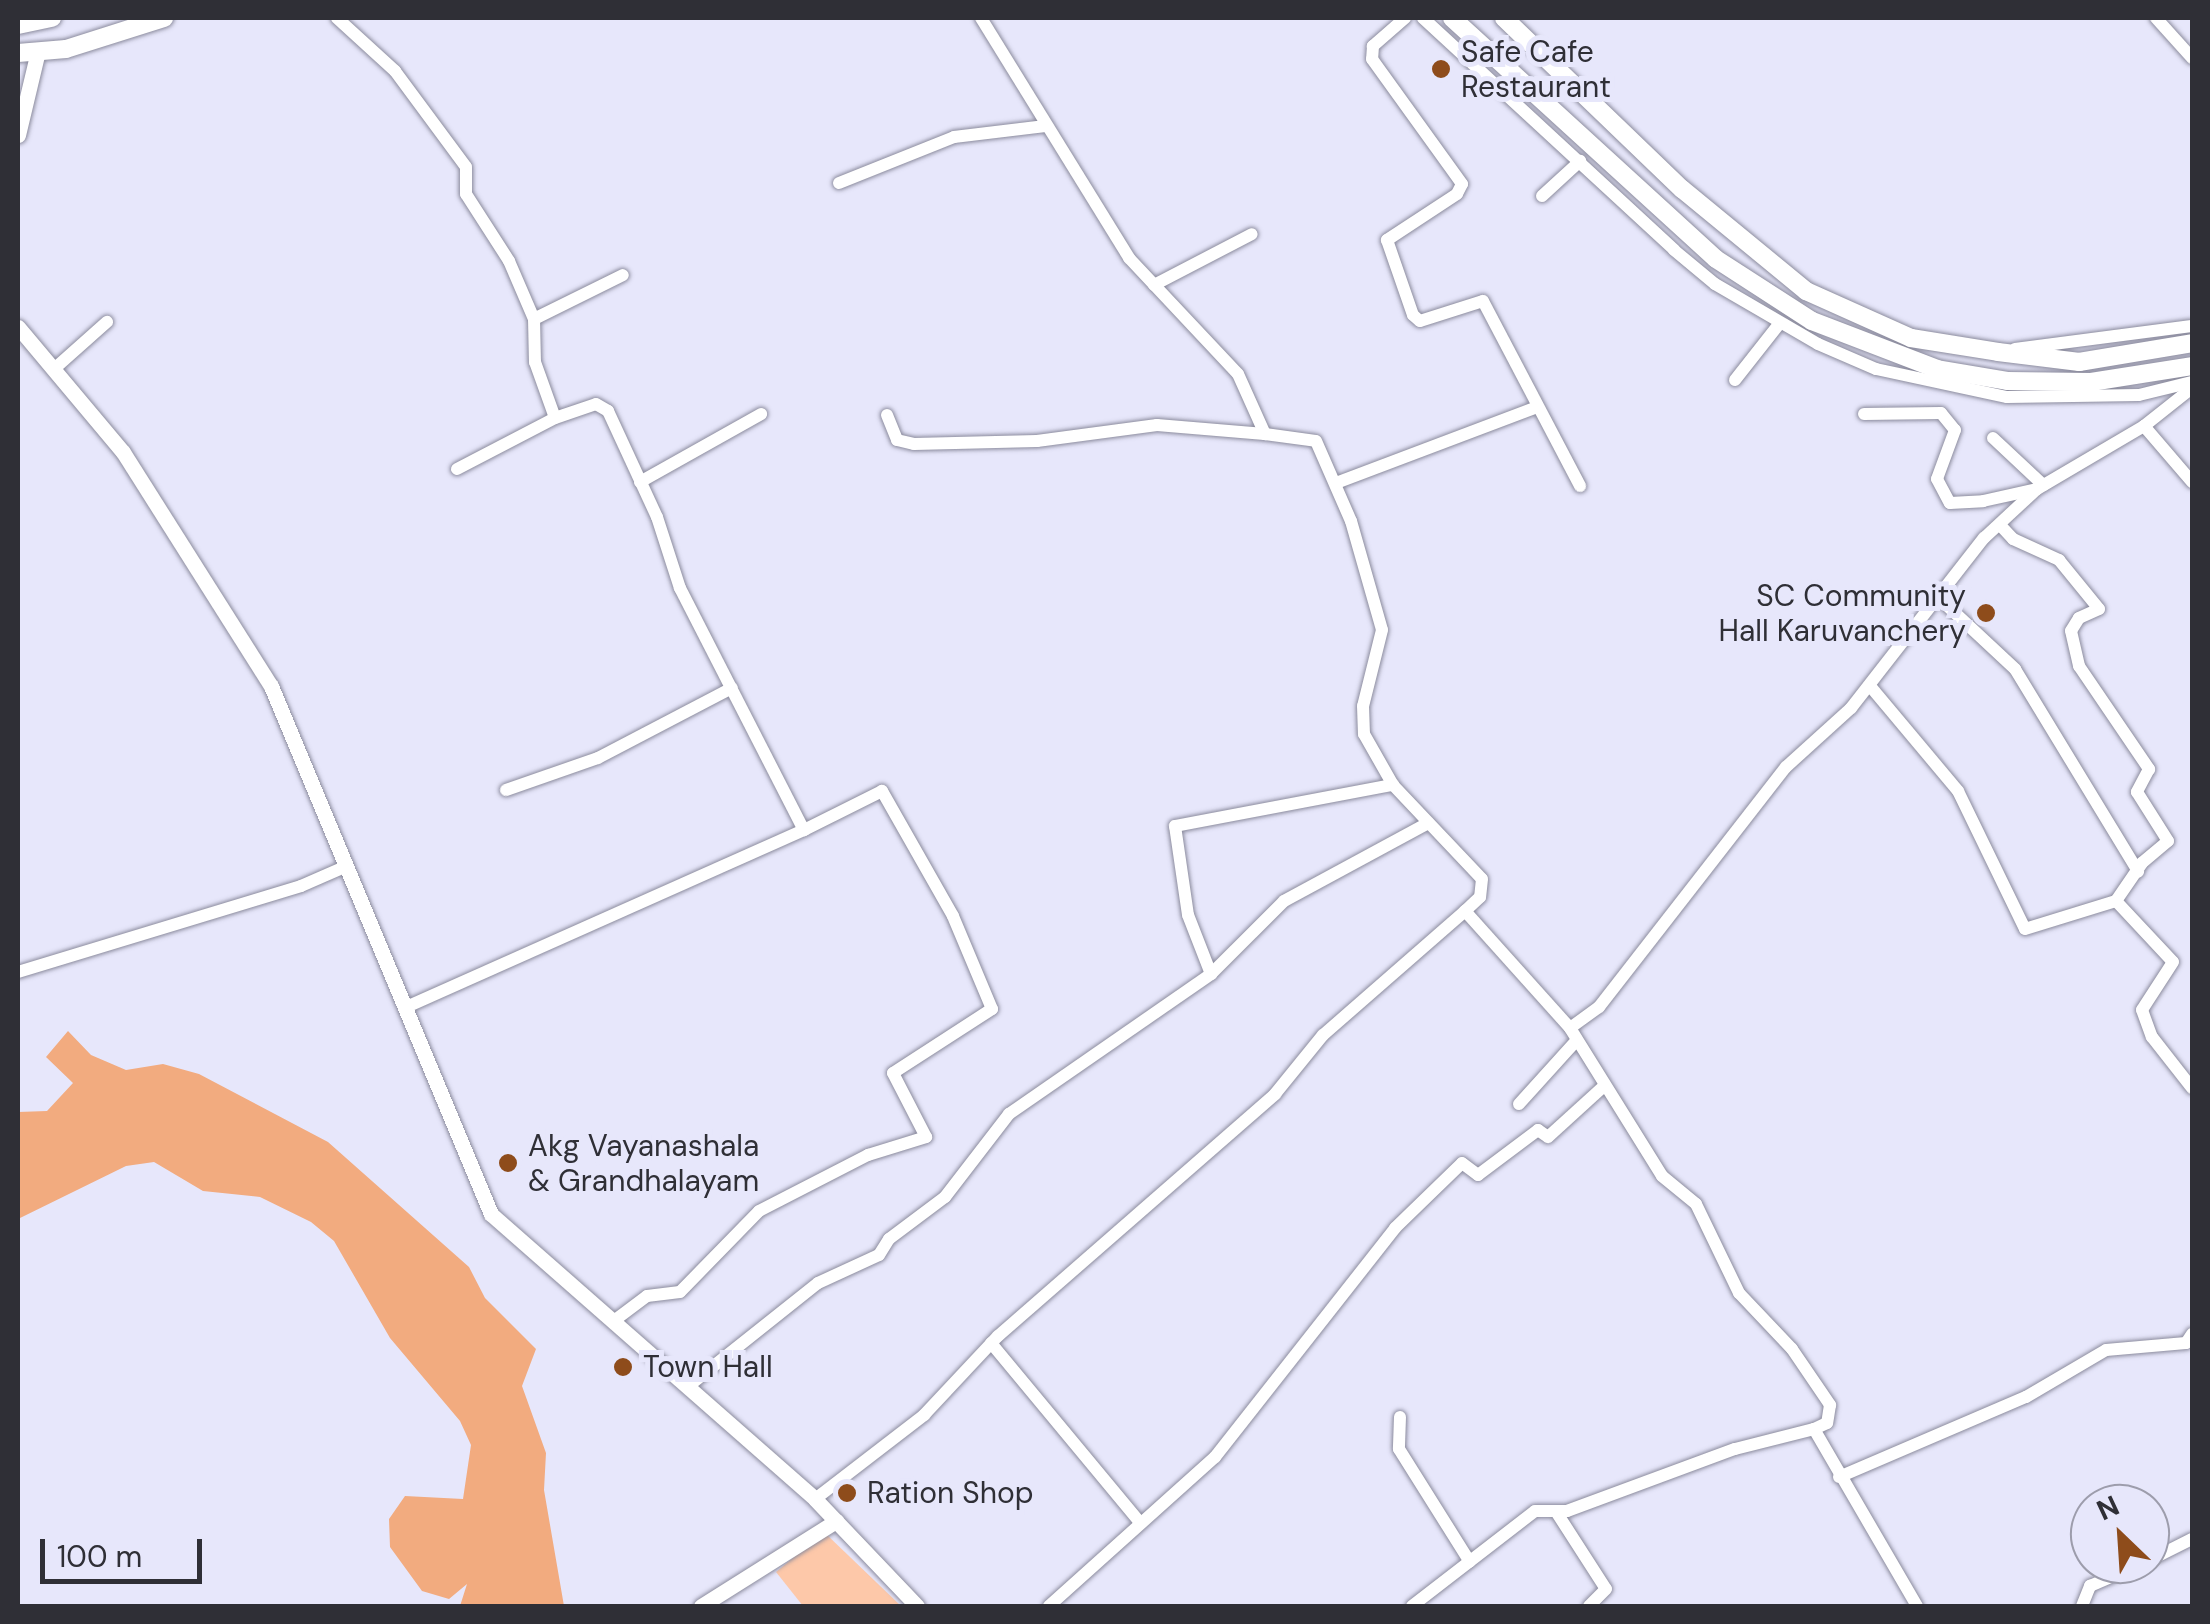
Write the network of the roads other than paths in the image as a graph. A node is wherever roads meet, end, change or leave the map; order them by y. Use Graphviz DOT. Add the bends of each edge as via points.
graph roads {
  1 [pos="52,18"];
  2 [pos="164,18"];
  3 [pos="338,18"];
  4 [pos="981,18"];
  5 [pos="1405,18"];
  6 [pos="1423,18"];
  7 [pos="1452,18"];
  8 [pos="1504,18"];
  9 [pos="2156,18"];
  10 [pos="18,25"];
  11 [pos="38,51"];
  12 [pos="18,53"];
  13 [pos="2192,58"];
  14 [pos="1045,126"];
  15 [pos="18,135"];
  16 [pos="1580,161"];
  17 [pos="839,182"];
  18 [pos="1542,196"];
  19 [pos="1252,234"];
  20 [pos="622,276"];
  21 [pos="1154,285"];
  22 [pos="534,320"];
  23 [pos="107,322"];
  24 [pos="1778,324"];
  25 [pos="18,326"];
  26 [pos="2192,326"];
  27 [pos="2192,342"];
  28 [pos="1998,352"];
  29 [pos="2192,366"];
  30 [pos="54,369"];
  31 [pos="1735,380"];
  32 [pos="2192,385"];
  33 [pos="1535,408"];
  34 [pos="761,414"];
  35 [pos="1864,414"];
  36 [pos="887,415"];
  37 [pos="555,418"];
  38 [pos="2144,426"];
  39 [pos="1265,434"];
  40 [pos="1993,438"];
  41 [pos="458,469"];
  42 [pos="640,482"];
  43 [pos="2192,482"];
  44 [pos="1336,483"];
  45 [pos="1580,486"];
  46 [pos="2040,487"];
  47 [pos="2000,524"];
  48 [pos="1940,599"];
  49 [pos="1870,686"];
  50 [pos="732,688"];
  51 [pos="1392,785"];
  52 [pos="506,790"];
  53 [pos="1428,823"];
  54 [pos="804,830"];
  55 [pos="346,866"];
  56 [pos="2138,871"];
  57 [pos="2116,901"];
  58 [pos="1465,910"];
  59 [pos="18,972"];
  60 [pos="1211,974"];
  61 [pos="406,1007"];
  62 [pos="1573,1035"];
  63 [pos="1603,1086"];
  64 [pos="2192,1088"];
  65 [pos="1519,1104"];
  66 [pos="615,1320"];
  67 [pos="2192,1334"];
  68 [pos="992,1343"];
  69 [pos="691,1384"];
  70 [pos="1400,1417"];
  71 [pos="1814,1429"];
  72 [pos="1839,1477"];
  73 [pos="815,1499"];
  74 [pos="1556,1513"];
  75 [pos="836,1521"];
  76 [pos="1139,1522"];
  77 [pos="1470,1562"];
  78 [pos="2095,1584"];
  79 [pos="701,1606"];
  80 [pos="917,1606"];
  81 [pos="1048,1606"];
  82 [pos="1412,1606"];
  83 [pos="1589,1606"];
  84 [pos="1917,1606"];
  85 [pos="2082,1606"];
  1 -- 10 [label="highway"];
  2 -- 11 [label="highway"];
  3 -- 22 [label="street" via="396,71 466,167 466,194 509,261"];
  4 -- 14 [label="street"];
  5 -- 33 [label="street" via="1373,46 1372,59 1462,184 1458,194 1386,240 1420,322 1482,301 1526,376"];
  6 -- 16 [label="street"];
  7 -- 29 [label="highway" via="1716,260 1812,321 1906,359 2007,380 2091,382"];
  8 -- 28 [label="highway" via="1682,189 1806,290 1911,338"];
  9 -- 13 [label="street"];
  11 -- 12 [label="highway"];
  11 -- 15 [label="main road"];
  14 -- 17 [label="street" via="954,137"];
  14 -- 21 [label="street" via="1129,258"];
  16 -- 18 [label="street"];
  16 -- 24 [label="street" via="1674,250"];
  19 -- 21 [label="street"];
  20 -- 22 [label="street"];
  21 -- 39 [label="street" via="1238,374"];
  22 -- 37 [label="street" via="535,362"];
  23 -- 30 [label="street"];
  24 -- 31 [label="street"];
  24 -- 32 [label="street" via="1876,369 2006,396 2139,395"];
  25 -- 30 [label="main road"];
  26 -- 28 [label="street"];
  27 -- 28 [label="highway" via="2079,362"];
  30 -- 55 [label="main road" via="122,452 253,654"];
  32 -- 38 [label="street"];
  33 -- 44 [label="street"];
  33 -- 45 [label="street"];
  34 -- 42 [label="street"];
  35 -- 46 [label="street" via="1941,413 1954,430 1937,479 1950,503"];
  36 -- 39 [label="street" via="897,440 914,444 1037,441 1157,425"];
  37 -- 41 [label="street"];
  37 -- 42 [label="street" via="604,406"];
  38 -- 43 [label="street"];
  38 -- 46 [label="street"];
  39 -- 44 [label="street" via="1316,441"];
  40 -- 46 [label="street"];
  42 -- 50 [label="street" via="680,588"];
  44 -- 51 [label="street" via="1382,630 1363,706 1364,734"];
  46 -- 47 [label="street"];
  47 -- 48 [label="street"];
  47 -- 56 [label="street" via="2013,539 2059,560 2098,609 2078,618 2072,631 2078,666 2149,768 2137,792 2168,841"];
  48 -- 49 [label="street"];
  48 -- 56 [label="street" via="2015,670"];
  49 -- 57 [label="street" via="1958,792 2025,928"];
  49 -- 62 [label="street" via="1786,767"];
  50 -- 52 [label="street" via="598,758"];
  50 -- 54 [label="street"];
  51 -- 53 [label="street"];
  51 -- 60 [label="street" via="1174,826 1188,916"];
  53 -- 58 [label="street" via="1482,879 1480,897"];
  53 -- 60 [label="street" via="1284,901"];
  54 -- 61 [label="street"];
  54 -- 66 [label="street" via="882,791 952,916 992,1009 893,1073 926,1136 868,1155 759,1212 680,1292 647,1296"];
  55 -- 59 [label="street" via="301,886"];
  55 -- 61 [label="main road"];
  56 -- 57 [label="street"];
  57 -- 64 [label="street" via="2173,962 2142,1010 2152,1037"];
  58 -- 62 [label="street"];
  58 -- 68 [label="street" via="1323,1035 1275,1094"];
  60 -- 69 [label="street" via="1009,1114 945,1197 864,1267 818,1283"];
  61 -- 66 [label="main road" via="491,1214"];
  62 -- 63 [label="street"];
  62 -- 65 [label="street"];
  63 -- 71 [label="street" via="1662,1176 1696,1204 1739,1293 1792,1349 1830,1405 1827,1423"];
  63 -- 76 [label="street" via="1548,1137 1538,1130 1478,1175 1462,1162 1395,1228 1228,1442"];
  66 -- 69 [label="main road"];
  67 -- 72 [label="street" via="2186,1342 2106,1350 2026,1397"];
  68 -- 73 [label="street" via="882,1452"];
  68 -- 76 [label="street"];
  69 -- 73 [label="main road"];
  70 -- 77 [label="street" via="1399,1449"];
  71 -- 72 [label="street"];
  71 -- 74 [label="street" via="1735,1449"];
  72 -- 84 [label="street"];
  73 -- 75 [label="main road"];
  74 -- 77 [label="street" via="1528,1515"];
  74 -- 83 [label="street" via="1606,1589"];
  75 -- 79 [label="main road"];
  75 -- 80 [label="main road"];
  76 -- 81 [label="street"];
  77 -- 82 [label="street"];
  78 -- 85 [label="street"];
}
